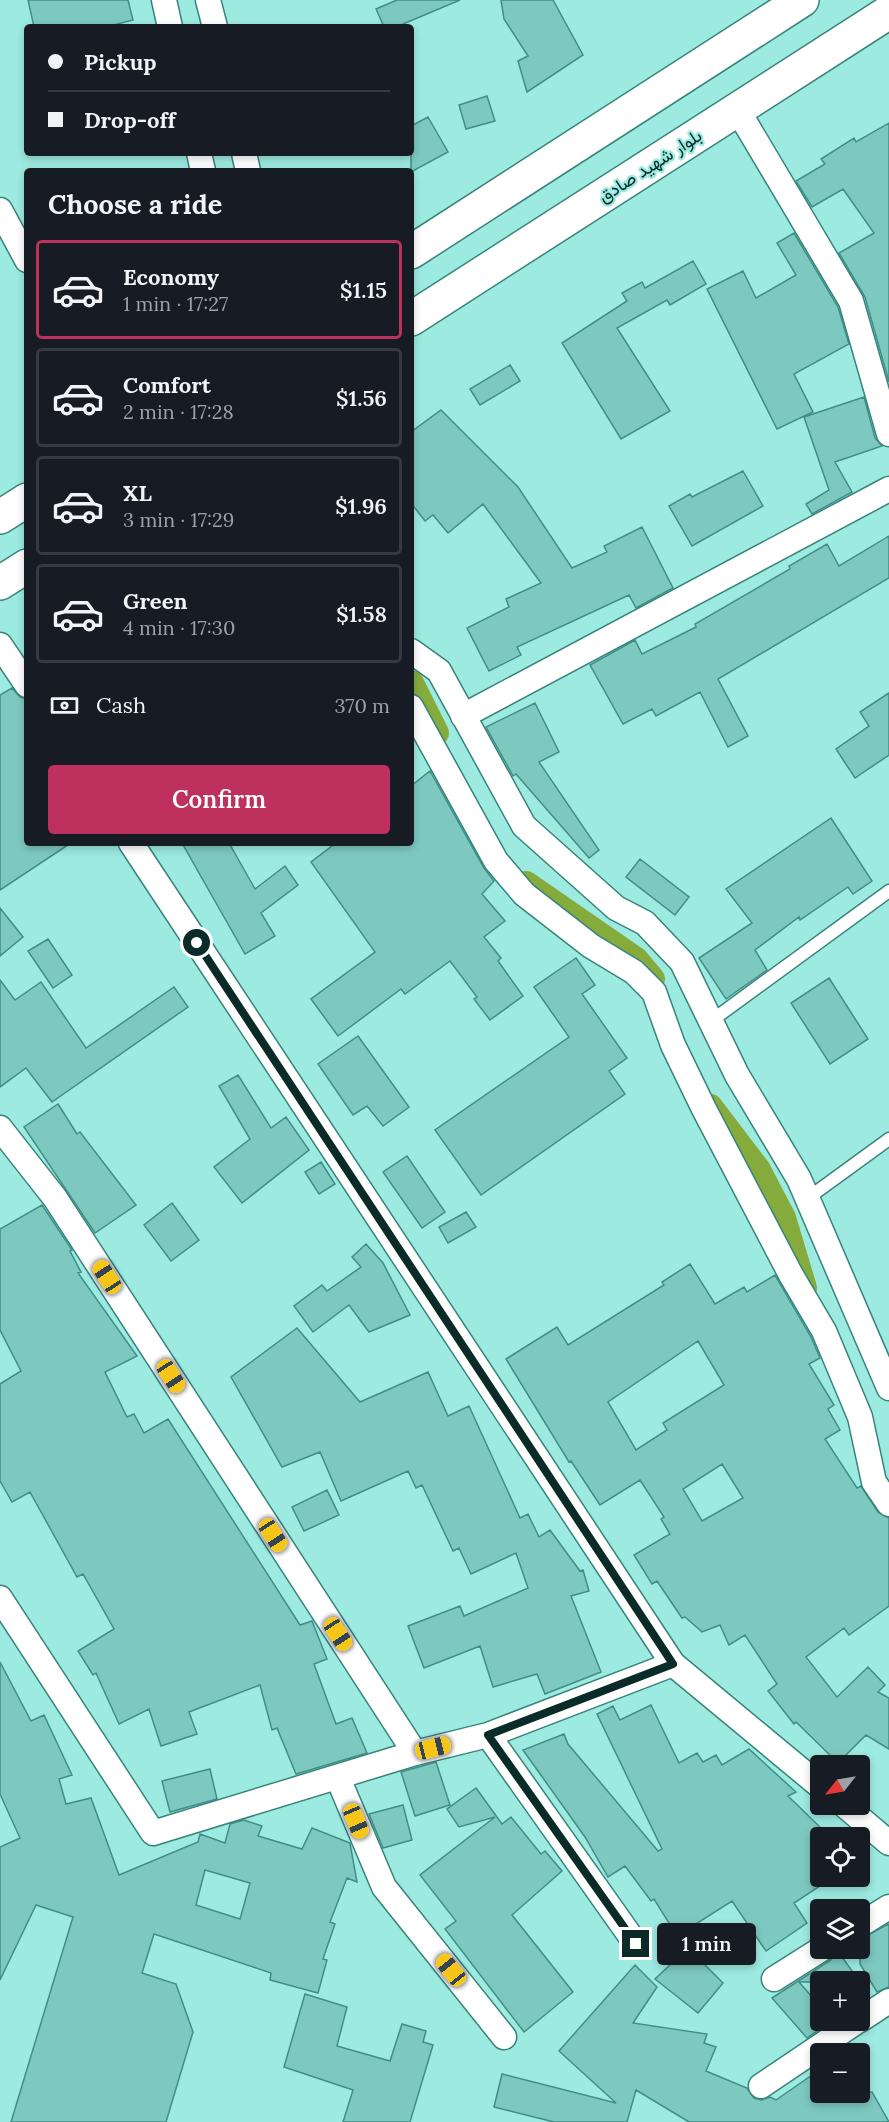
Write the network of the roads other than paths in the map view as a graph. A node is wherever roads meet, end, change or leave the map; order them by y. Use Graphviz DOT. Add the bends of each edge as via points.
graph roads {
  1 [pos="164,0"];
  2 [pos="208,0"];
  3 [pos="802,0"];
  4 [pos="889,12"];
  5 [pos="169,24"];
  6 [pos="214,24"];
  7 [pos="737,110"];
  8 [pos="0,210"];
  9 [pos="414,250"];
  10 [pos="24,254"];
  11 [pos="414,317"];
  12 [pos="889,434"];
  13 [pos="889,489"];
  14 [pos="24,502"];
  15 [pos="0,518"];
  16 [pos="24,568"];
  17 [pos="0,584"];
  18 [pos="0,645"];
  19 [pos="414,653"];
  20 [pos="24,681"];
  21 [pos="414,712"];
  22 [pos="463,716"];
  23 [pos="133,846"];
  24 [pos="889,891"];
  25 [pos="711,1021"];
  26 [pos="0,1128"];
  27 [pos="889,1140"];
  28 [pos="807,1198"];
  29 [pos="884,1361"];
  30 [pos="889,1388"];
  31 [pos="889,1504"];
  32 [pos="0,1598"];
  33 [pos="673,1664"];
  34 [pos="488,1735"];
  35 [pos="415,1753"];
  36 [pos="338,1778"];
  37 [pos="810,1778"];
  38 [pos="856,1815"];
  39 [pos="889,1843"];
  40 [pos="889,1907"];
  41 [pos="870,1919"];
  42 [pos="636,1944"];
  43 [pos="810,1956"];
  44 [pos="774,1979"];
  45 [pos="889,2001"];
  46 [pos="870,2013"];
  47 [pos="843,2031"];
  48 [pos="504,2037"];
  49 [pos="761,2086"];
  1 -- 5 [label="street"];
  2 -- 6 [label="street"];
  3 -- 9 [label="main road"];
  4 -- 7 [label="main road, بلوار شهید صادق"];
  7 -- 11 [label="main road, بلوار شهید صادق"];
  7 -- 12 [label="street" via="851,301"];
  8 -- 10 [label="street"];
  13 -- 22 [label="street"];
  14 -- 15 [label="main road"];
  16 -- 17 [label="main road"];
  18 -- 20 [label="street"];
  19 -- 22 [label="street" via="439,671"];
  21 -- 31 [label="street" via="496,861 524,894 591,946 634,972 654,992 673,1045 704,1109 824,1330 860,1417 874,1482"];
  22 -- 25 [label="street" via="524,826 616,908 653,931 682,962"];
  23 -- 33 [label="street"];
  24 -- 25 [label="lane"];
  25 -- 28 [label="street"];
  26 -- 35 [label="street" via="56,1198"];
  27 -- 28 [label="lane"];
  28 -- 29 [label="street"];
  29 -- 30 [label="street"];
  32 -- 36 [label="street" via="153,1833"];
  33 -- 34 [label="street"];
  33 -- 37 [label="street"];
  34 -- 35 [label="street"];
  34 -- 42 [label="street"];
  35 -- 36 [label="street"];
  36 -- 48 [label="street" via="384,1887"];
  38 -- 39 [label="street"];
  40 -- 41 [label="street"];
  43 -- 44 [label="street"];
  45 -- 46 [label="street"];
  47 -- 49 [label="street"];
}
